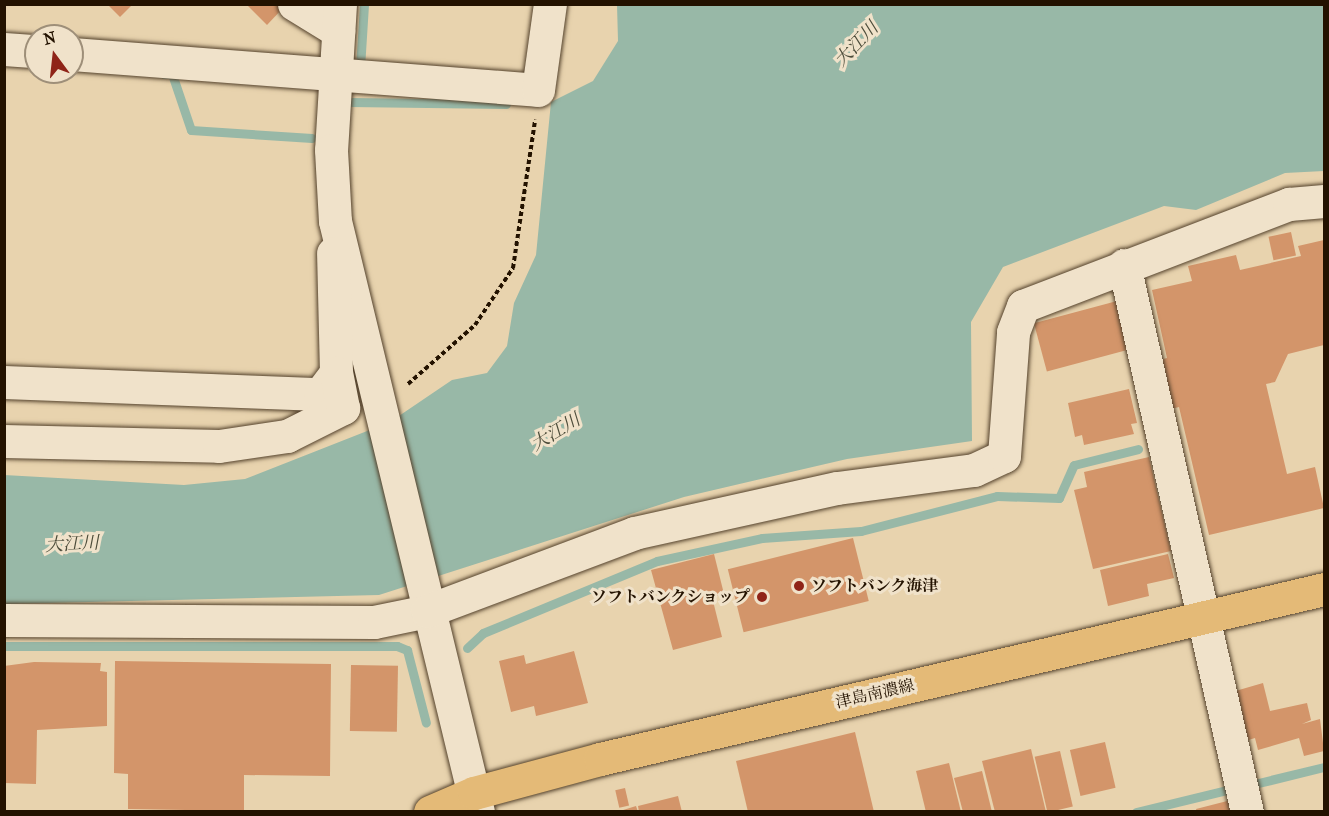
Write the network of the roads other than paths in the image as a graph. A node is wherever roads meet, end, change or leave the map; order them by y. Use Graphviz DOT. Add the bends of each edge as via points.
graph roads {
  1 [pos="294,4"];
  2 [pos="550,4"];
  3 [pos="339,18"];
  4 [pos="4,49"];
  5 [pos="24,50"];
  6 [pos="84,55"];
  7 [pos="335,75"];
  8 [pos="1324,201"];
  9 [pos="335,221"];
  10 [pos="1124,265"];
  11 [pos="336,373"];
  12 [pos="4,382"];
  13 [pos="4,441"];
  14 [pos="1324,589"];
  15 [pos="426,604"];
  16 [pos="1200,618"];
  17 [pos="4,620"];
  18 [pos="476,802"];
  19 [pos="430,812"];
  20 [pos="1247,812"];
  1 -- 3 [label="street"];
  2 -- 7 [label="street" via="538,90"];
  3 -- 7 [label="street"];
  4 -- 5 [label="street"];
  6 -- 7 [label="street"];
  7 -- 9 [label="street" via="331,150"];
  8 -- 10 [label="street" via="1289,204"];
  9 -- 11 [label="street" via="330,293"];
  9 -- 15 [label="street" via="392,398"];
  10 -- 15 [label="street" via="1035,299 1020,312 1013,332 1008,442 1004,456 992,465 837,488 634,532"];
  10 -- 16 [label="street"];
  11 -- 12 [label="street" via="320,394 299,397"];
  11 -- 13 [label="street" via="344,408 287,436 219,446"];
  14 -- 16 [label="main road, 津島南濃線"];
  15 -- 17 [label="street" via="374,622"];
  15 -- 18 [label="street"];
  16 -- 18 [label="main road, 津島南濃線"];
  16 -- 20 [label="street"];
  18 -- 19 [label="main road, 津島南濃線"];
}
